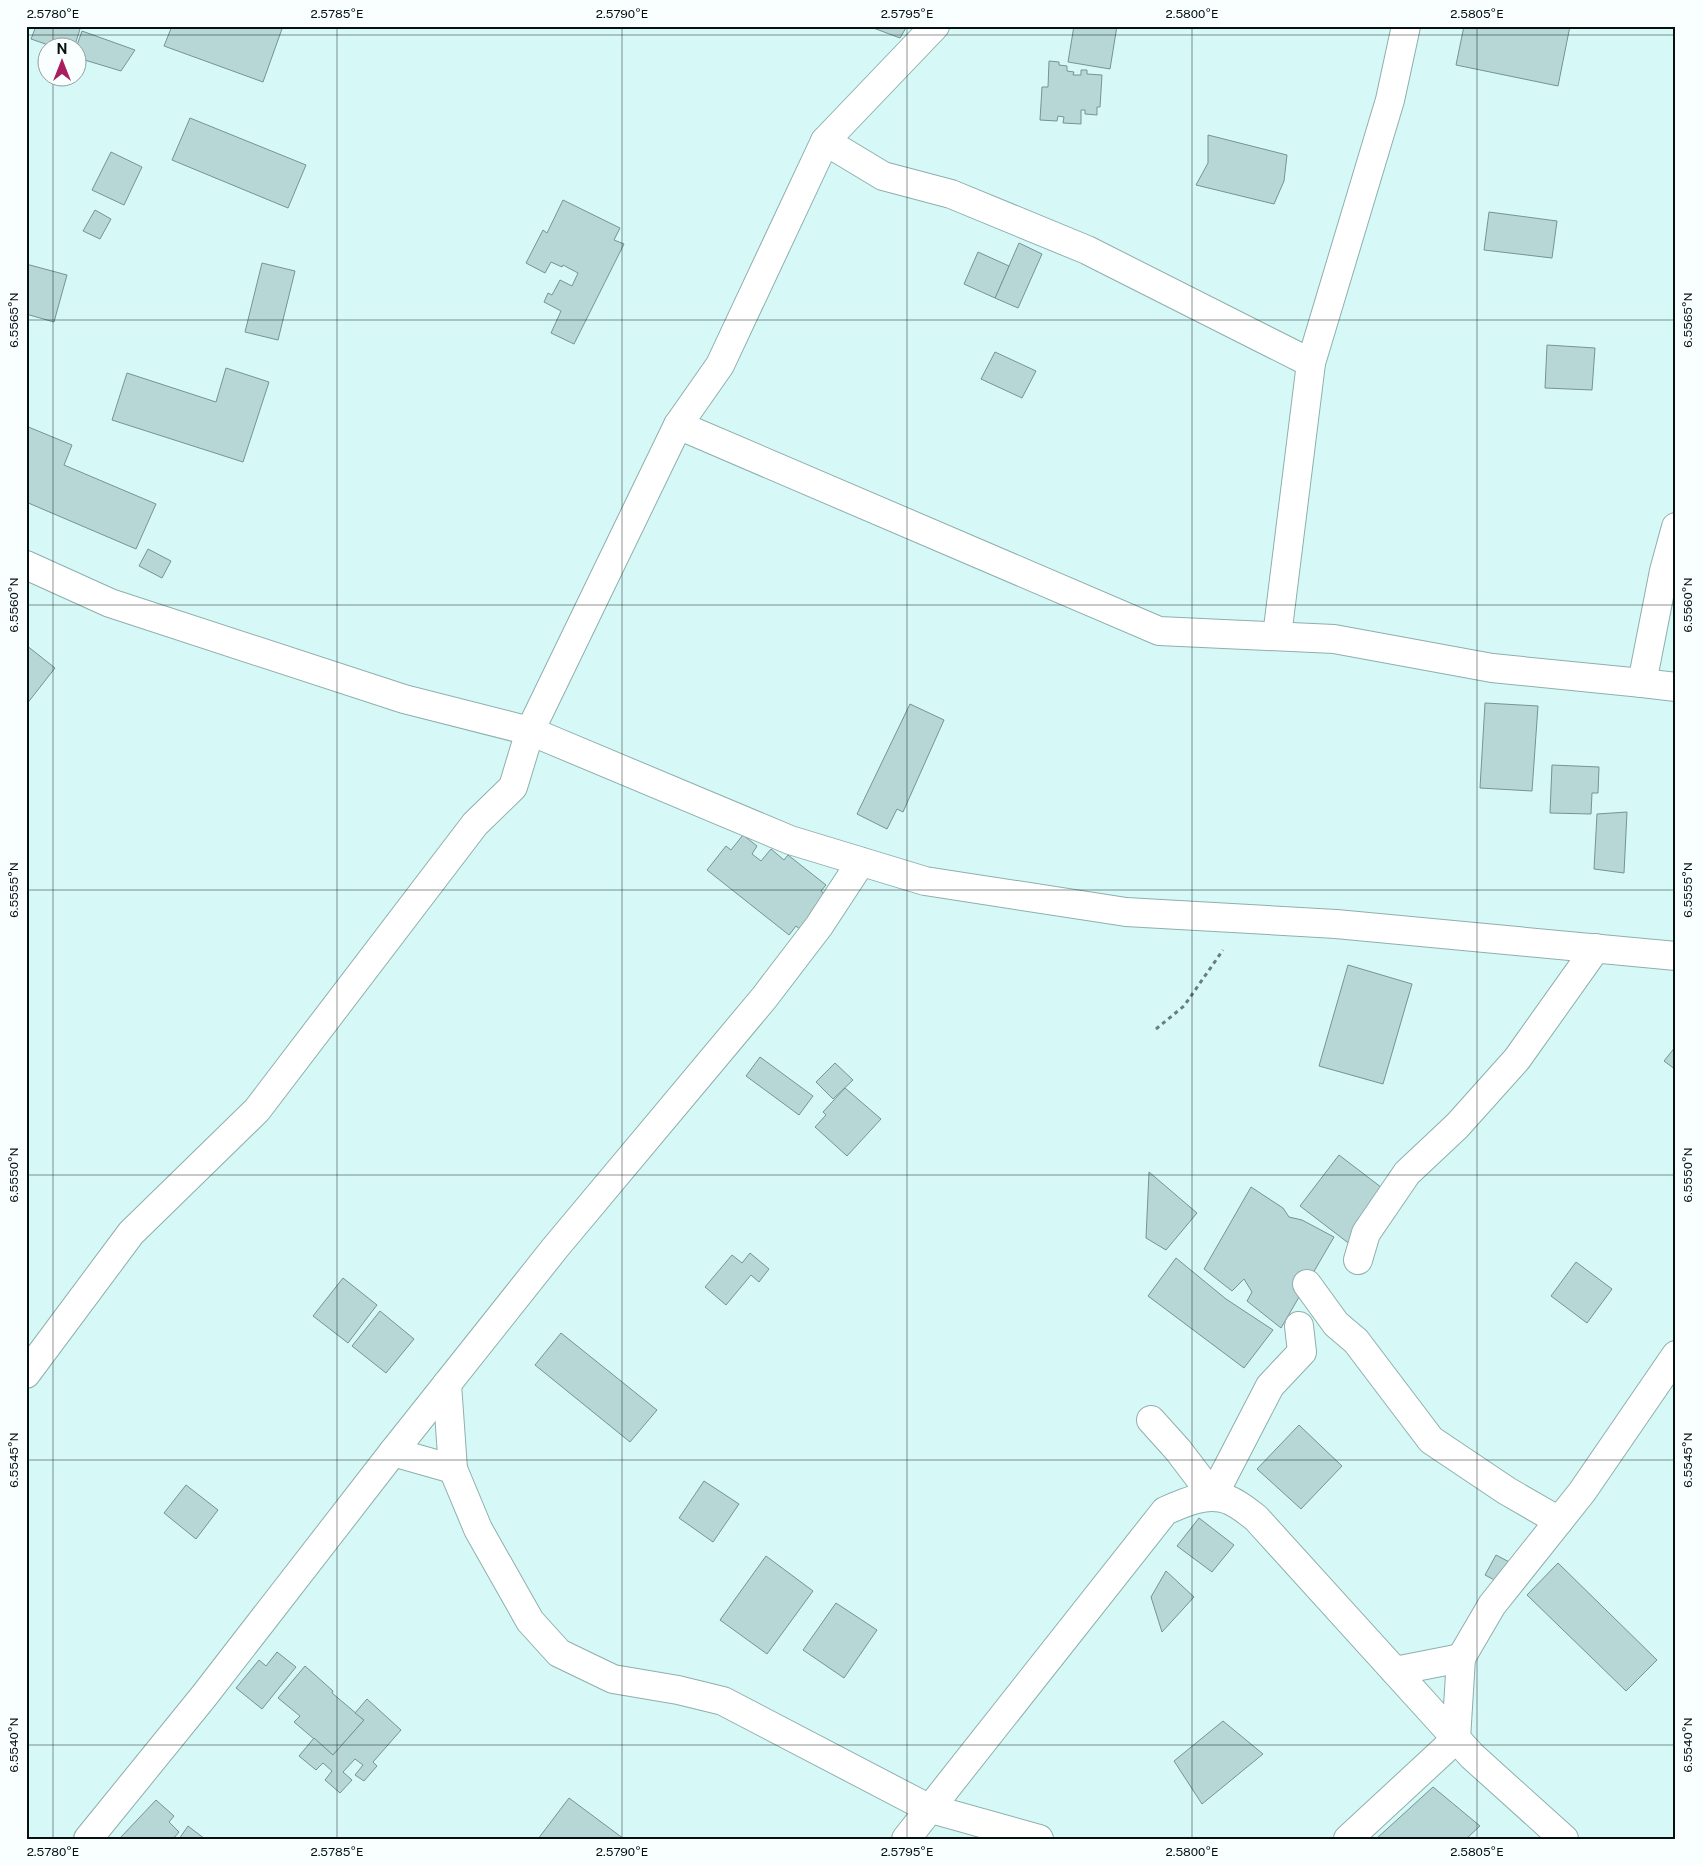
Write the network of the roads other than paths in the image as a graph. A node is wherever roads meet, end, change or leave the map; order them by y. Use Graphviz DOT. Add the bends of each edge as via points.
graph roads {
  1 [pos="935,26"];
  2 [pos="1406,26"];
  3 [pos="825,142"];
  4 [pos="1311,362"];
  5 [pos="678,425"];
  6 [pos="1676,527"];
  7 [pos="26,564"];
  8 [pos="1277,636"];
  9 [pos="1642,683"];
  10 [pos="1676,687"];
  11 [pos="530,731"];
  12 [pos="861,862"];
  13 [pos="1596,948"];
  14 [pos="1676,956"];
  15 [pos="1358,1260"];
  16 [pos="1307,1284"];
  17 [pos="1299,1326"];
  18 [pos="1676,1355"];
  19 [pos="26,1374"];
  20 [pos="447,1384"];
  21 [pos="1151,1420"];
  22 [pos="393,1452"];
  23 [pos="453,1469"];
  24 [pos="1213,1496"];
  25 [pos="1559,1521"];
  26 [pos="1461,1658"];
  27 [pos="1395,1671"];
  28 [pos="1456,1739"];
  29 [pos="944,1820"];
  30 [pos="88,1839"];
  31 [pos="906,1839"];
  32 [pos="1039,1839"];
  33 [pos="1348,1839"];
  34 [pos="1564,1839"];
  1 -- 3 [label="street"];
  2 -- 4 [label="street" via="1390,100"];
  3 -- 4 [label="street" via="883,176 951,194 1088,250"];
  3 -- 5 [label="street" via="720,365"];
  4 -- 8 [label="street"];
  5 -- 8 [label="street" via="1159,631"];
  5 -- 11 [label="street"];
  6 -- 9 [label="street" via="1664,570"];
  7 -- 11 [label="street" via="110,603 404,699"];
  8 -- 9 [label="street" via="1334,639 1492,668"];
  9 -- 10 [label="street"];
  11 -- 12 [label="street" via="790,840"];
  11 -- 19 [label="street" via="513,786 475,824 256,1110 131,1233"];
  12 -- 13 [label="street" via="925,881 1126,912 1336,924"];
  12 -- 20 [label="street" via="819,926 764,998 555,1248"];
  13 -- 14 [label="street"];
  13 -- 15 [label="street" via="1517,1060 1457,1126 1407,1173 1366,1233"];
  16 -- 25 [label="street" via="1336,1324 1356,1341 1430,1440"];
  17 -- 24 [label="street" via="1302,1352 1270,1386"];
  18 -- 25 [label="street"];
  20 -- 22 [label="street"];
  20 -- 23 [label="street"];
  21 -- 24 [label="street"];
  22 -- 23 [label="street"];
  22 -- 30 [label="street" via="204,1696"];
  23 -- 29 [label="street" via="478,1529 530,1621 559,1653 613,1679 723,1700"];
  24 -- 27 [label="street" via="1231,1500 1256,1518"];
  24 -- 29 [label="street" via="1185,1502 1165,1511"];
  25 -- 26 [label="street" via="1492,1605"];
  26 -- 27 [label="street"];
  26 -- 28 [label="street"];
  27 -- 28 [label="street"];
  28 -- 33 [label="street"];
  28 -- 34 [label="street"];
  29 -- 31 [label="street"];
  29 -- 32 [label="street"];
}
